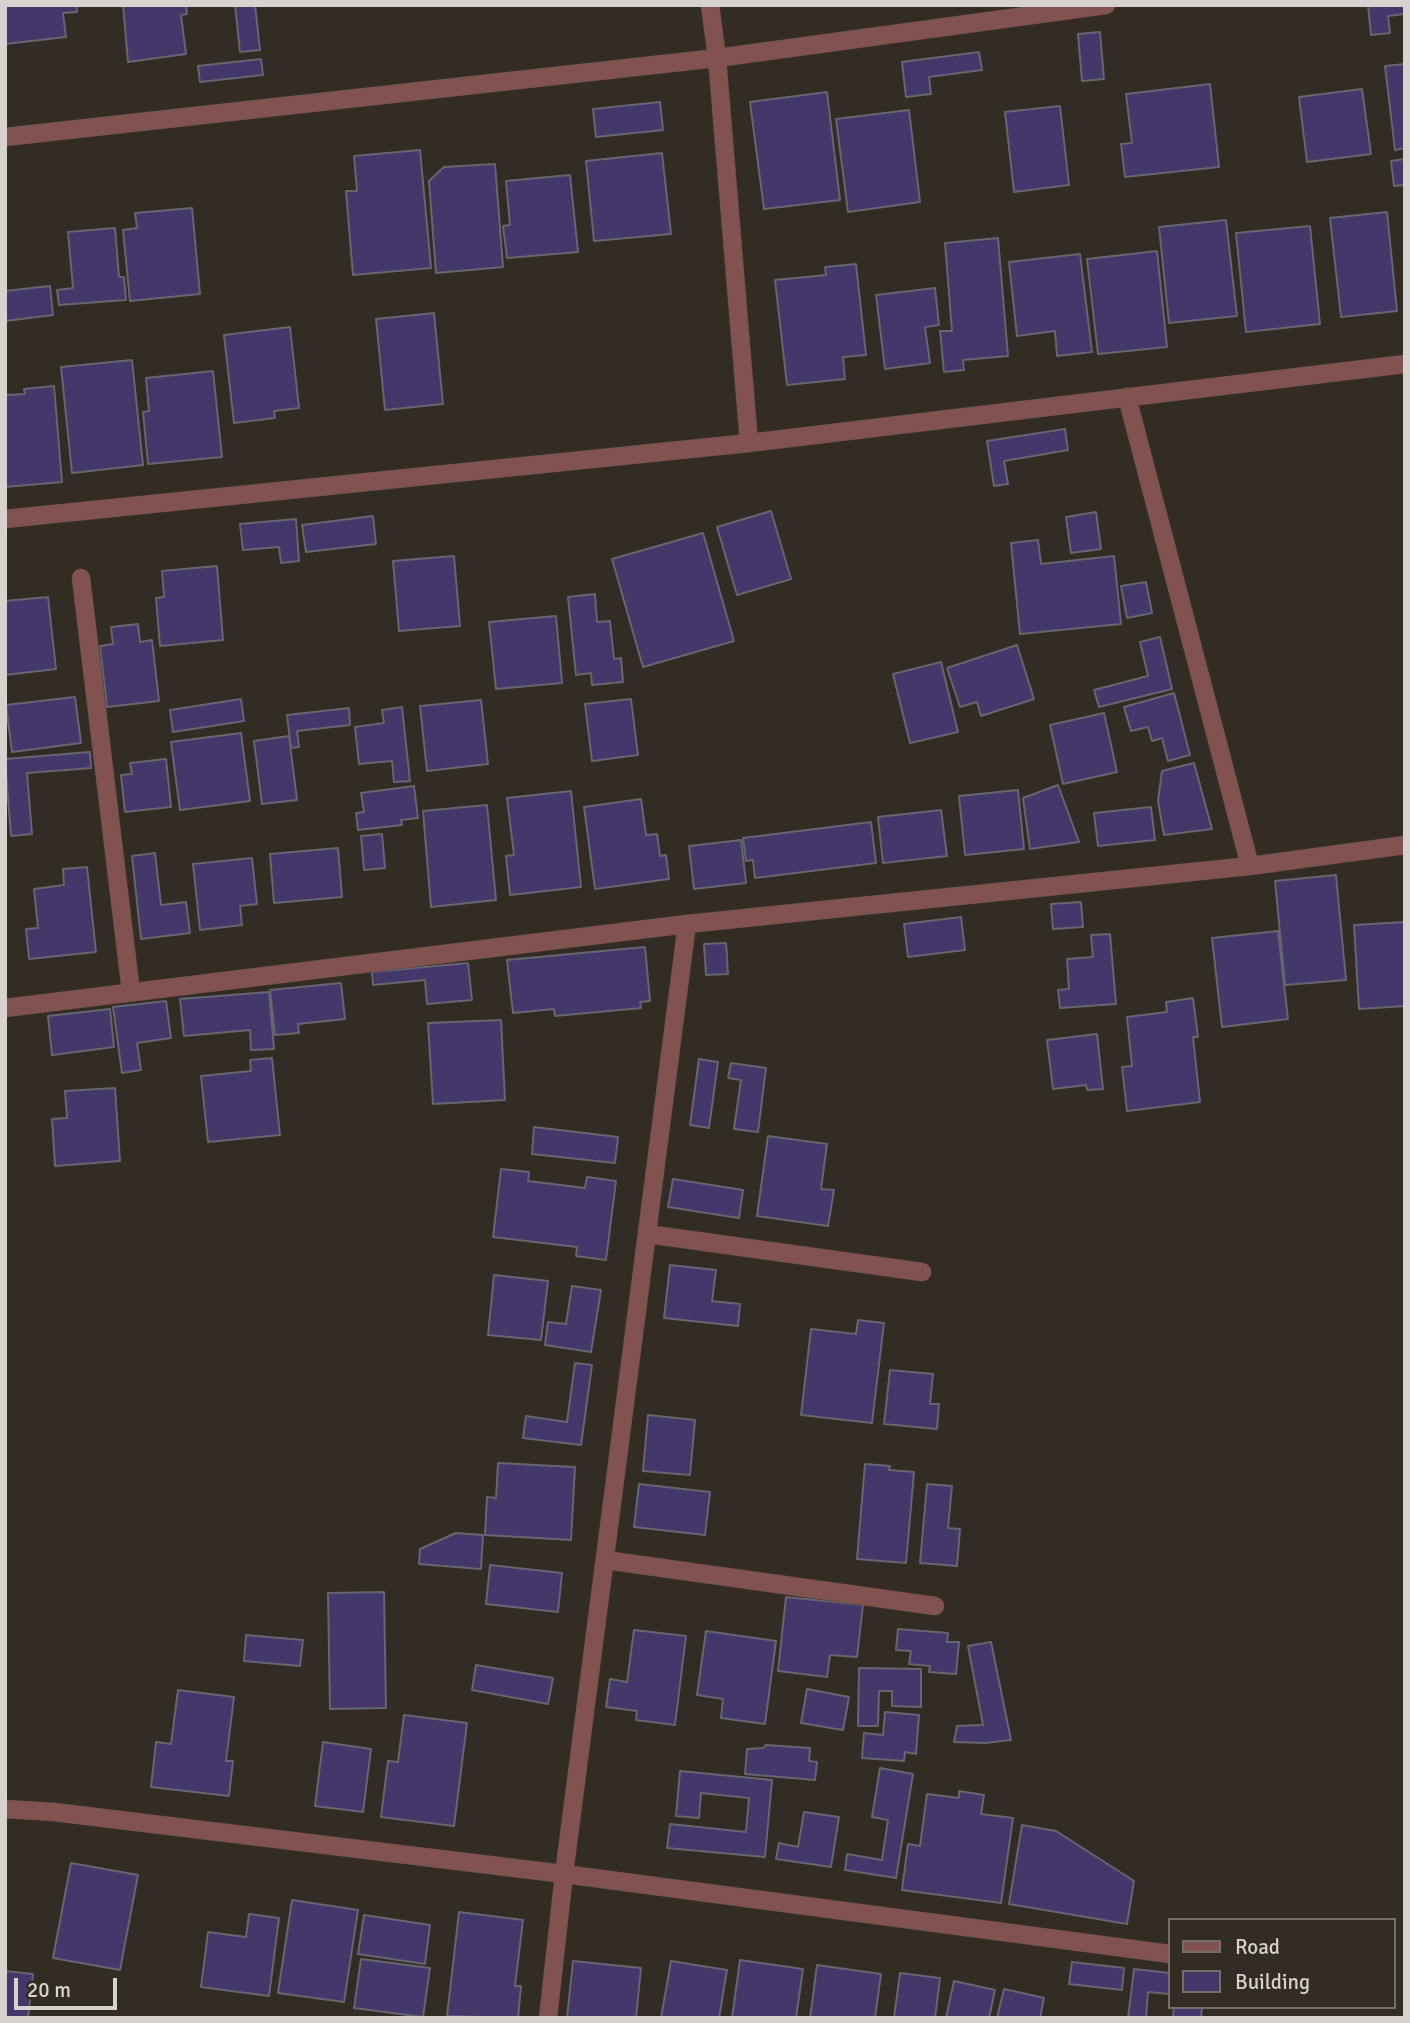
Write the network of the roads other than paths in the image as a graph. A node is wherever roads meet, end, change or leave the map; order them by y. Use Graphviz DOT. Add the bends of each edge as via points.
graph roads {
  1 [pos="710,5"];
  2 [pos="1106,5"];
  3 [pos="717,58"];
  4 [pos="5,137"];
  5 [pos="1405,364"];
  6 [pos="1127,397"];
  7 [pos="749,443"];
  8 [pos="5,519"];
  9 [pos="80,578"];
  10 [pos="1405,845"];
  11 [pos="1250,866"];
  12 [pos="687,924"];
  13 [pos="131,992"];
  14 [pos="5,1008"];
  15 [pos="647,1234"];
  16 [pos="922,1272"];
  17 [pos="605,1560"];
  18 [pos="935,1606"];
  19 [pos="5,1809"];
  20 [pos="564,1874"];
  21 [pos="1168,1954"];
  22 [pos="548,2018"];
  1 -- 3 [label="street"];
  2 -- 3 [label="street"];
  3 -- 4 [label="street"];
  3 -- 7 [label="street"];
  5 -- 6 [label="street"];
  6 -- 7 [label="street"];
  6 -- 11 [label="street"];
  7 -- 8 [label="street"];
  9 -- 13 [label="street"];
  10 -- 11 [label="street"];
  11 -- 12 [label="street"];
  12 -- 13 [label="street"];
  12 -- 15 [label="street"];
  13 -- 14 [label="street"];
  15 -- 16 [label="street"];
  15 -- 17 [label="street"];
  17 -- 18 [label="street"];
  17 -- 20 [label="street"];
  19 -- 20 [label="street"];
  20 -- 21 [label="street"];
  20 -- 22 [label="street"];
}
